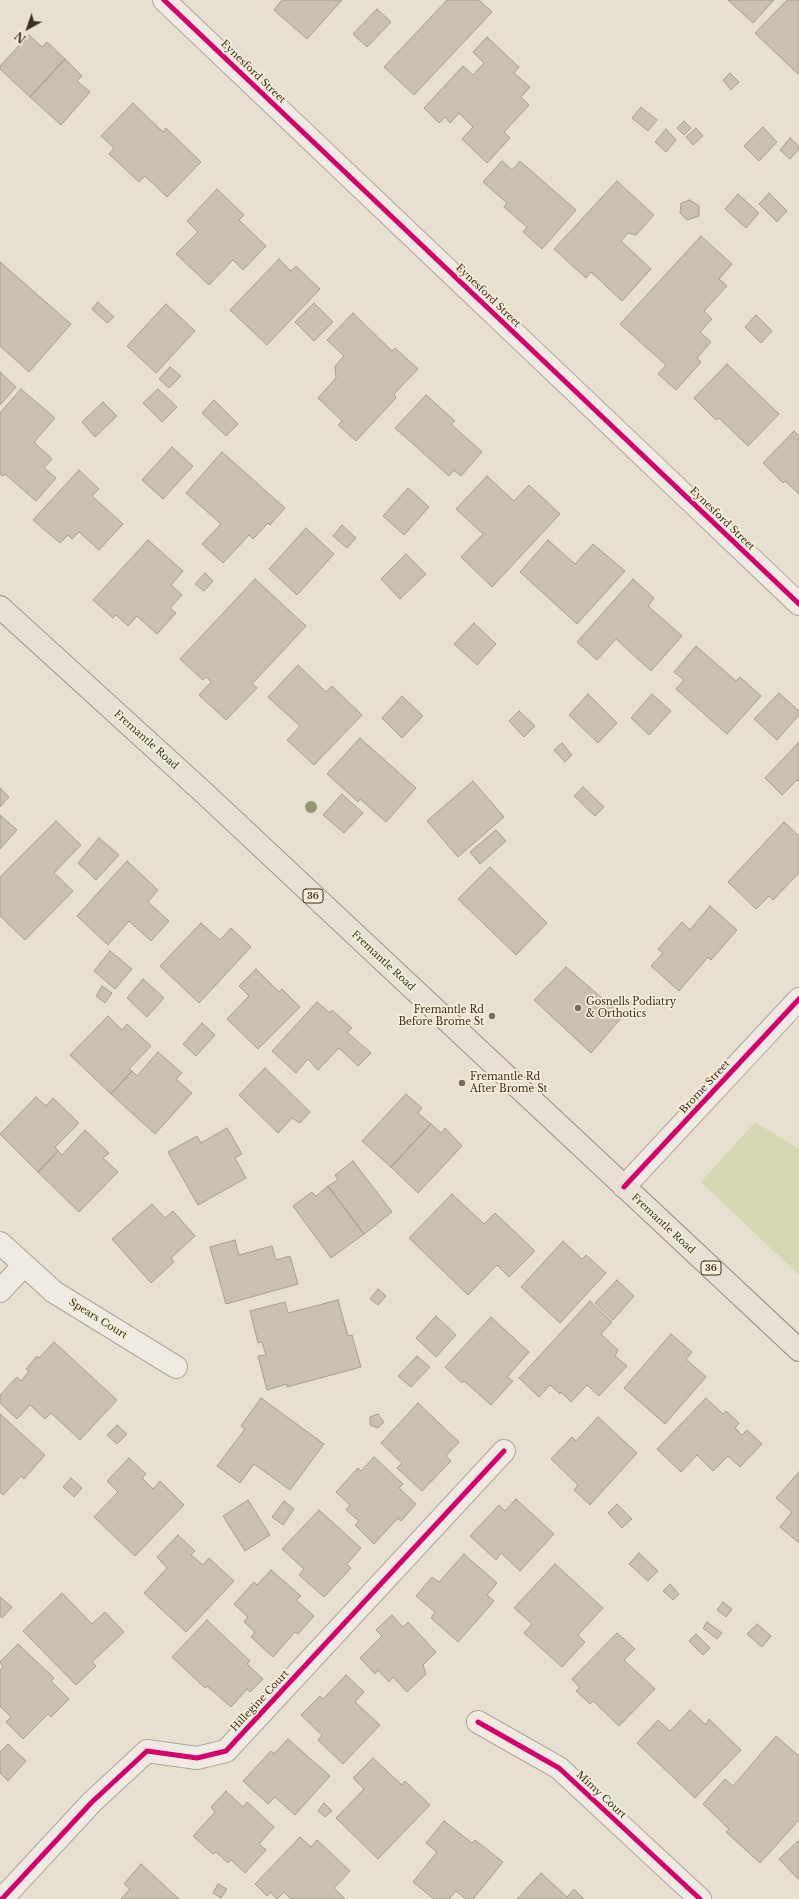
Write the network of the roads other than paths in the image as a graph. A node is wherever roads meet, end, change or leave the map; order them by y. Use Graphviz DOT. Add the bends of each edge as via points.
graph roads {
  1 [pos="164,0"];
  2 [pos="799,604"];
  3 [pos="0,607"];
  4 [pos="799,999"];
  5 [pos="624,1187"];
  6 [pos="0,1243"];
  7 [pos="24,1265"];
  8 [pos="0,1291"];
  9 [pos="799,1350"];
  10 [pos="176,1367"];
  11 [pos="504,1451"];
  12 [pos="478,1722"];
  13 [pos="2,1899"];
  14 [pos="700,1899"];
  1 -- 2 [label="street, Eynesford Street"];
  3 -- 5 [label="main road, Fremantle Road / 36" via="202,791"];
  4 -- 5 [label="street, Brome Street"];
  5 -- 9 [label="main road, Fremantle Road / 36"];
  6 -- 7 [label="street, Spears Court"];
  7 -- 8 [label="street"];
  7 -- 10 [label="street, Spears Court" via="54,1292"];
  11 -- 13 [label="street, Hillegine Court" via="226,1751 198,1758 147,1751 92,1802"];
  12 -- 14 [label="street, Mimy Court" via="560,1768"];
}
